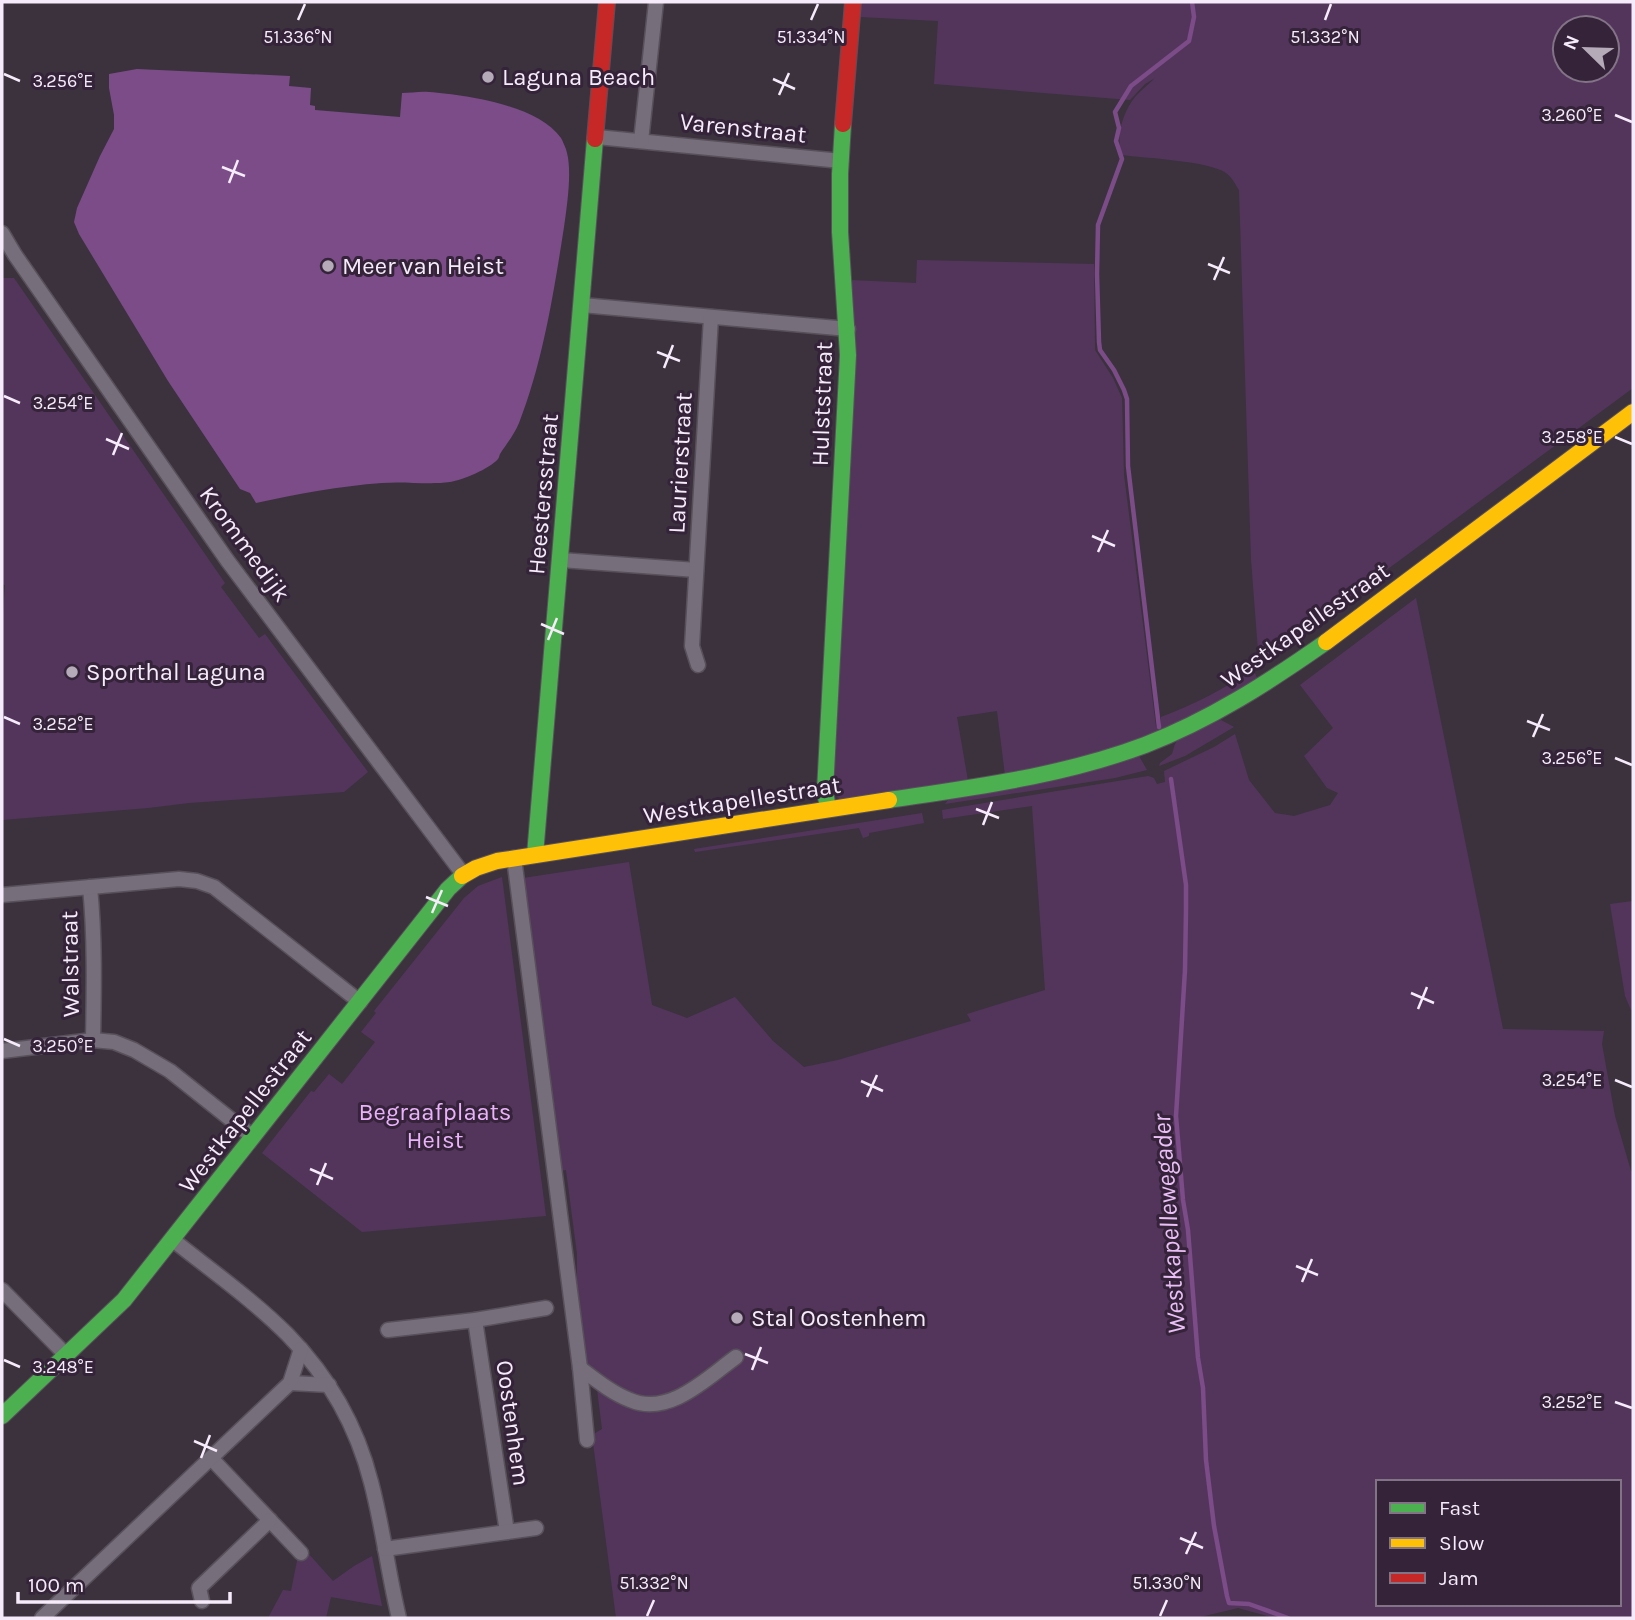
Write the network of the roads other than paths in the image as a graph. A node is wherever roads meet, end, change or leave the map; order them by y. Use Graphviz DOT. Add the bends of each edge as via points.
graph roads {
  1 [pos="607,2"];
  2 [pos="656,2"];
  3 [pos="853,2"];
  4 [pos="597,138"];
  5 [pos="642,141"];
  6 [pos="841,161"];
  7 [pos="2,233"];
  8 [pos="582,305"];
  9 [pos="711,317"];
  10 [pos="848,329"];
  11 [pos="1633,412"];
  12 [pos="561,560"];
  13 [pos="696,570"];
  14 [pos="698,665"];
  15 [pos="828,809"];
  16 [pos="535,855"];
  17 [pos="514,858"];
  18 [pos="463,874"];
  19 [pos="90,887"];
  20 [pos="2,895"];
  21 [pos="359,1002"];
  22 [pos="93,1040"];
  23 [pos="2,1051"];
  24 [pos="253,1137"];
  25 [pos="173,1240"];
  26 [pos="2,1290"];
  27 [pos="546,1308"];
  28 [pos="475,1320"];
  29 [pos="388,1330"];
  30 [pos="301,1349"];
  31 [pos="66,1355"];
  32 [pos="736,1357"];
  33 [pos="580,1368"];
  34 [pos="290,1383"];
  35 [pos="329,1385"];
  36 [pos="2,1416"];
  37 [pos="587,1440"];
  38 [pos="211,1458"];
  39 [pos="270,1520"];
  40 [pos="536,1528"];
  41 [pos="506,1532"];
  42 [pos="385,1549"];
  43 [pos="301,1553"];
  44 [pos="202,1601"];
  45 [pos="42,1618"];
  46 [pos="399,1618"];
  1 -- 4 [label="street, Heestersstraat"];
  2 -- 5 [label="street"];
  3 -- 6 [label="street, Hulststraat"];
  4 -- 5 [label="street"];
  4 -- 8 [label="street, Heestersstraat"];
  5 -- 6 [label="street, Varenstraat"];
  6 -- 10 [label="street, Hulststraat" via="840,233"];
  7 -- 18 [label="street, Krommedijk" via="227,560"];
  8 -- 9 [label="street"];
  8 -- 12 [label="street, Heestersstraat"];
  9 -- 10 [label="street"];
  9 -- 13 [label="street, Laurierstraat"];
  10 -- 15 [label="street, Hulststraat" via="825,791"];
  11 -- 15 [label="street, Westkapellestraat" via="1294,666 1195,723 1126,751 1057,771"];
  12 -- 13 [label="street, Laurierstraat"];
  12 -- 16 [label="street, Heestersstraat"];
  13 -- 14 [label="street, Laurierstraat" via="692,646"];
  15 -- 16 [label="street, Westkapellestraat"];
  16 -- 17 [label="street, Westkapellestraat"];
  17 -- 18 [label="street, Westkapellestraat" via="486,863"];
  17 -- 33 [label="street"];
  18 -- 21 [label="street, Westkapellestraat"];
  19 -- 20 [label="street"];
  19 -- 21 [label="street" via="178,879 214,887"];
  19 -- 22 [label="street, Walstraat"];
  21 -- 24 [label="street, Westkapellestraat"];
  22 -- 23 [label="street, Walstraat"];
  22 -- 24 [label="street, Walstraat" via="114,1042 155,1061"];
  24 -- 25 [label="street, Westkapellestraat"];
  25 -- 30 [label="street" via="267,1315"];
  25 -- 31 [label="street, Westkapellestraat" via="124,1300"];
  26 -- 31 [label="street"];
  27 -- 28 [label="street"];
  28 -- 29 [label="street"];
  28 -- 41 [label="street, Oostenhem"];
  30 -- 34 [label="street"];
  30 -- 35 [label="street"];
  31 -- 36 [label="street, Westkapellestraat"];
  32 -- 33 [label="street" via="685,1395 649,1405 610,1390"];
  33 -- 37 [label="street"];
  34 -- 35 [label="street"];
  34 -- 38 [label="street"];
  35 -- 42 [label="street" via="362,1451"];
  38 -- 39 [label="street"];
  38 -- 45 [label="street"];
  39 -- 43 [label="street"];
  39 -- 44 [label="street" via="199,1588"];
  40 -- 41 [label="street"];
  41 -- 42 [label="street"];
  42 -- 46 [label="street"];
}
